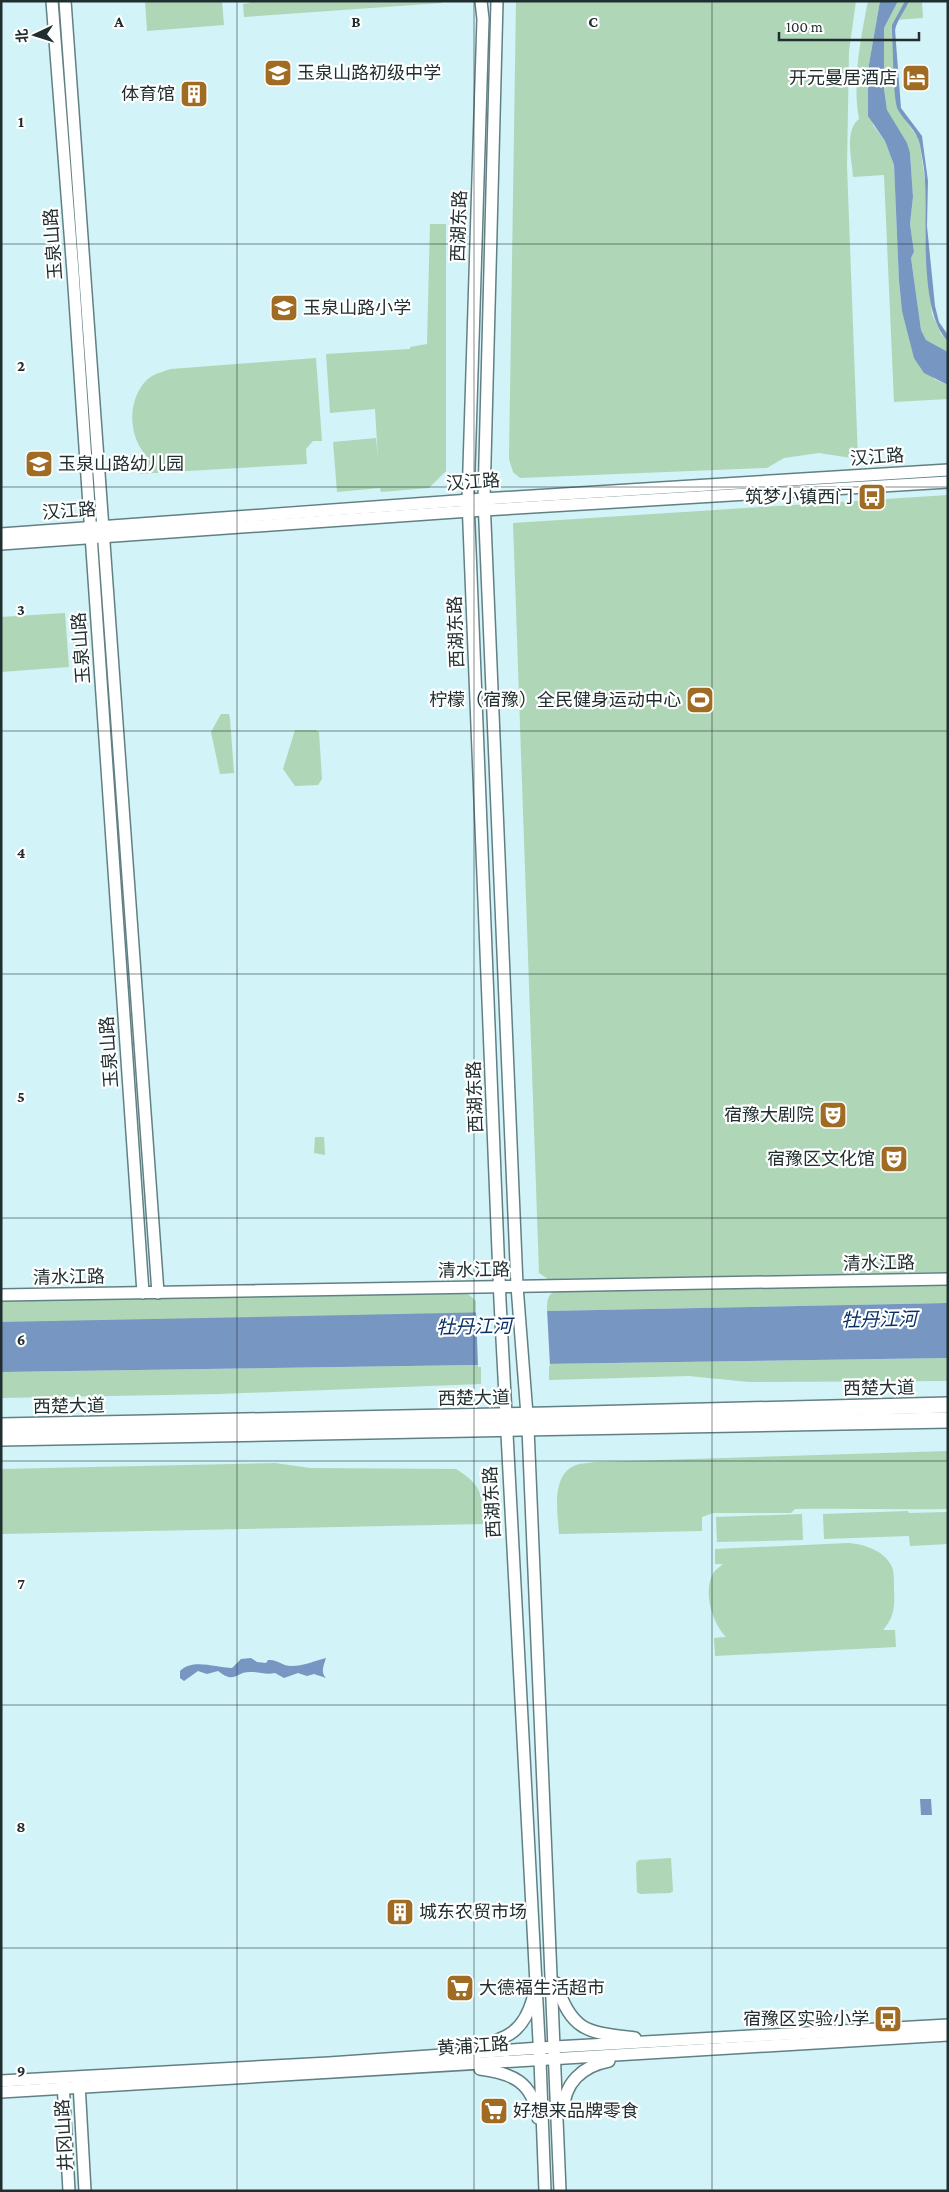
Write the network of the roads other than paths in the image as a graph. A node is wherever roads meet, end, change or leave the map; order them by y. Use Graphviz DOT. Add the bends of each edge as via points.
graph roads {
  1 [pos="52,1"];
  2 [pos="65,1"];
  3 [pos="481,1"];
  4 [pos="496,1"];
  5 [pos="948,470"];
  6 [pos="948,482"];
  7 [pos="484,504"];
  8 [pos="468,506"];
  9 [pos="104,532"];
  10 [pos="91,533"];
  11 [pos="1,534"];
  12 [pos="1,544"];
  13 [pos="948,1279"];
  14 [pos="517,1286"];
  15 [pos="500,1287"];
  16 [pos="143,1293"];
  17 [pos="158,1293"];
  18 [pos="1,1295"];
  19 [pos="948,1405"];
  20 [pos="948,1420"];
  21 [pos="506,1422"];
  22 [pos="527,1422"];
  23 [pos="1,1426"];
  24 [pos="1,1438"];
  25 [pos="551,1944"];
  26 [pos="534,1947"];
  27 [pos="948,2026"];
  28 [pos="948,2035"];
  29 [pos="667,2046"];
  30 [pos="555,2047"];
  31 [pos="539,2048"];
  32 [pos="555,2059"];
  33 [pos="451,2060"];
  34 [pos="540,2060"];
  35 [pos="1,2081"];
  36 [pos="78,2082"];
  37 [pos="63,2083"];
  38 [pos="1,2092"];
  39 [pos="560,2176"];
  40 [pos="544,2177"];
  41 [pos="69,2191"];
  42 [pos="85,2191"];
  43 [pos="545,2191"];
  44 [pos="560,2191"];
  1 -- 10 [label="street, 玉泉山路"];
  2 -- 9 [label="street, 玉泉山路"];
  3 -- 8 [label="street, 西湖东路" via="483,29"];
  4 -- 7 [label="street, 西湖东路"];
  5 -- 7 [label="street, 汉江路"];
  6 -- 7 [label="street, 汉江路"];
  7 -- 8 [label="street, 汉江路"];
  7 -- 14 [label="street, 西湖东路"];
  8 -- 9 [label="street, 汉江路"];
  8 -- 15 [label="street, 西湖东路"];
  9 -- 10 [label="street, 汉江路"];
  9 -- 17 [label="street, 玉泉山路"];
  10 -- 11 [label="street, 汉江路"];
  10 -- 12 [label="street, 汉江路"];
  10 -- 16 [label="street, 玉泉山路"];
  13 -- 14 [label="street, 清水江路"];
  14 -- 15 [label="street, 清水江路"];
  14 -- 22 [label="street, 西湖东路"];
  15 -- 17 [label="street, 清水江路"];
  15 -- 21 [label="street, 西湖东路"];
  16 -- 17 [label="street, 清水江路"];
  16 -- 18 [label="street, 清水江路"];
  19 -- 22 [label="highway, 西楚大道"];
  20 -- 22 [label="highway, 西楚大道"];
  21 -- 22 [label="highway, 西楚大道"];
  21 -- 23 [label="highway, 西楚大道"];
  21 -- 24 [label="highway, 西楚大道"];
  21 -- 26 [label="street, 西湖东路"];
  22 -- 25 [label="street, 西湖东路"];
  25 -- 29 [label="street" via="558,1989 574,2021 588,2031"];
  25 -- 30 [label="street, 西湖东路"];
  26 -- 31 [label="street, 西湖东路"];
  26 -- 33 [label="street" via="533,1998 528,2015 518,2030 502,2040"];
  27 -- 29 [label="street, 黄浦江路"];
  28 -- 29 [label="street, 黄浦江路"];
  29 -- 30 [label="street, 黄浦江路"];
  29 -- 32 [label="street, 黄浦江路"];
  29 -- 39 [label="street" via="597,2063 580,2073 565,2093 563,2103"];
  30 -- 31 [label="street, 黄浦江路"];
  30 -- 32 [label="street, 西湖东路"];
  31 -- 33 [label="street, 黄浦江路"];
  31 -- 34 [label="street, 西湖东路"];
  32 -- 34 [label="street, 黄浦江路"];
  32 -- 39 [label="street, 西湖东路"];
  33 -- 34 [label="street, 黄浦江路"];
  33 -- 36 [label="street, 黄浦江路" via="329,2063"];
  33 -- 40 [label="street" via="514,2077 529,2091 537,2113"];
  34 -- 40 [label="street, 西湖东路"];
  35 -- 37 [label="street, 黄浦江路"];
  36 -- 37 [label="street, 黄浦江路"];
  36 -- 42 [label="street, 井冈山路"];
  37 -- 38 [label="street, 黄浦江路"];
  37 -- 41 [label="street, 井冈山路"];
  39 -- 44 [label="street, 西湖东路"];
  40 -- 43 [label="street, 西湖东路"];
}
